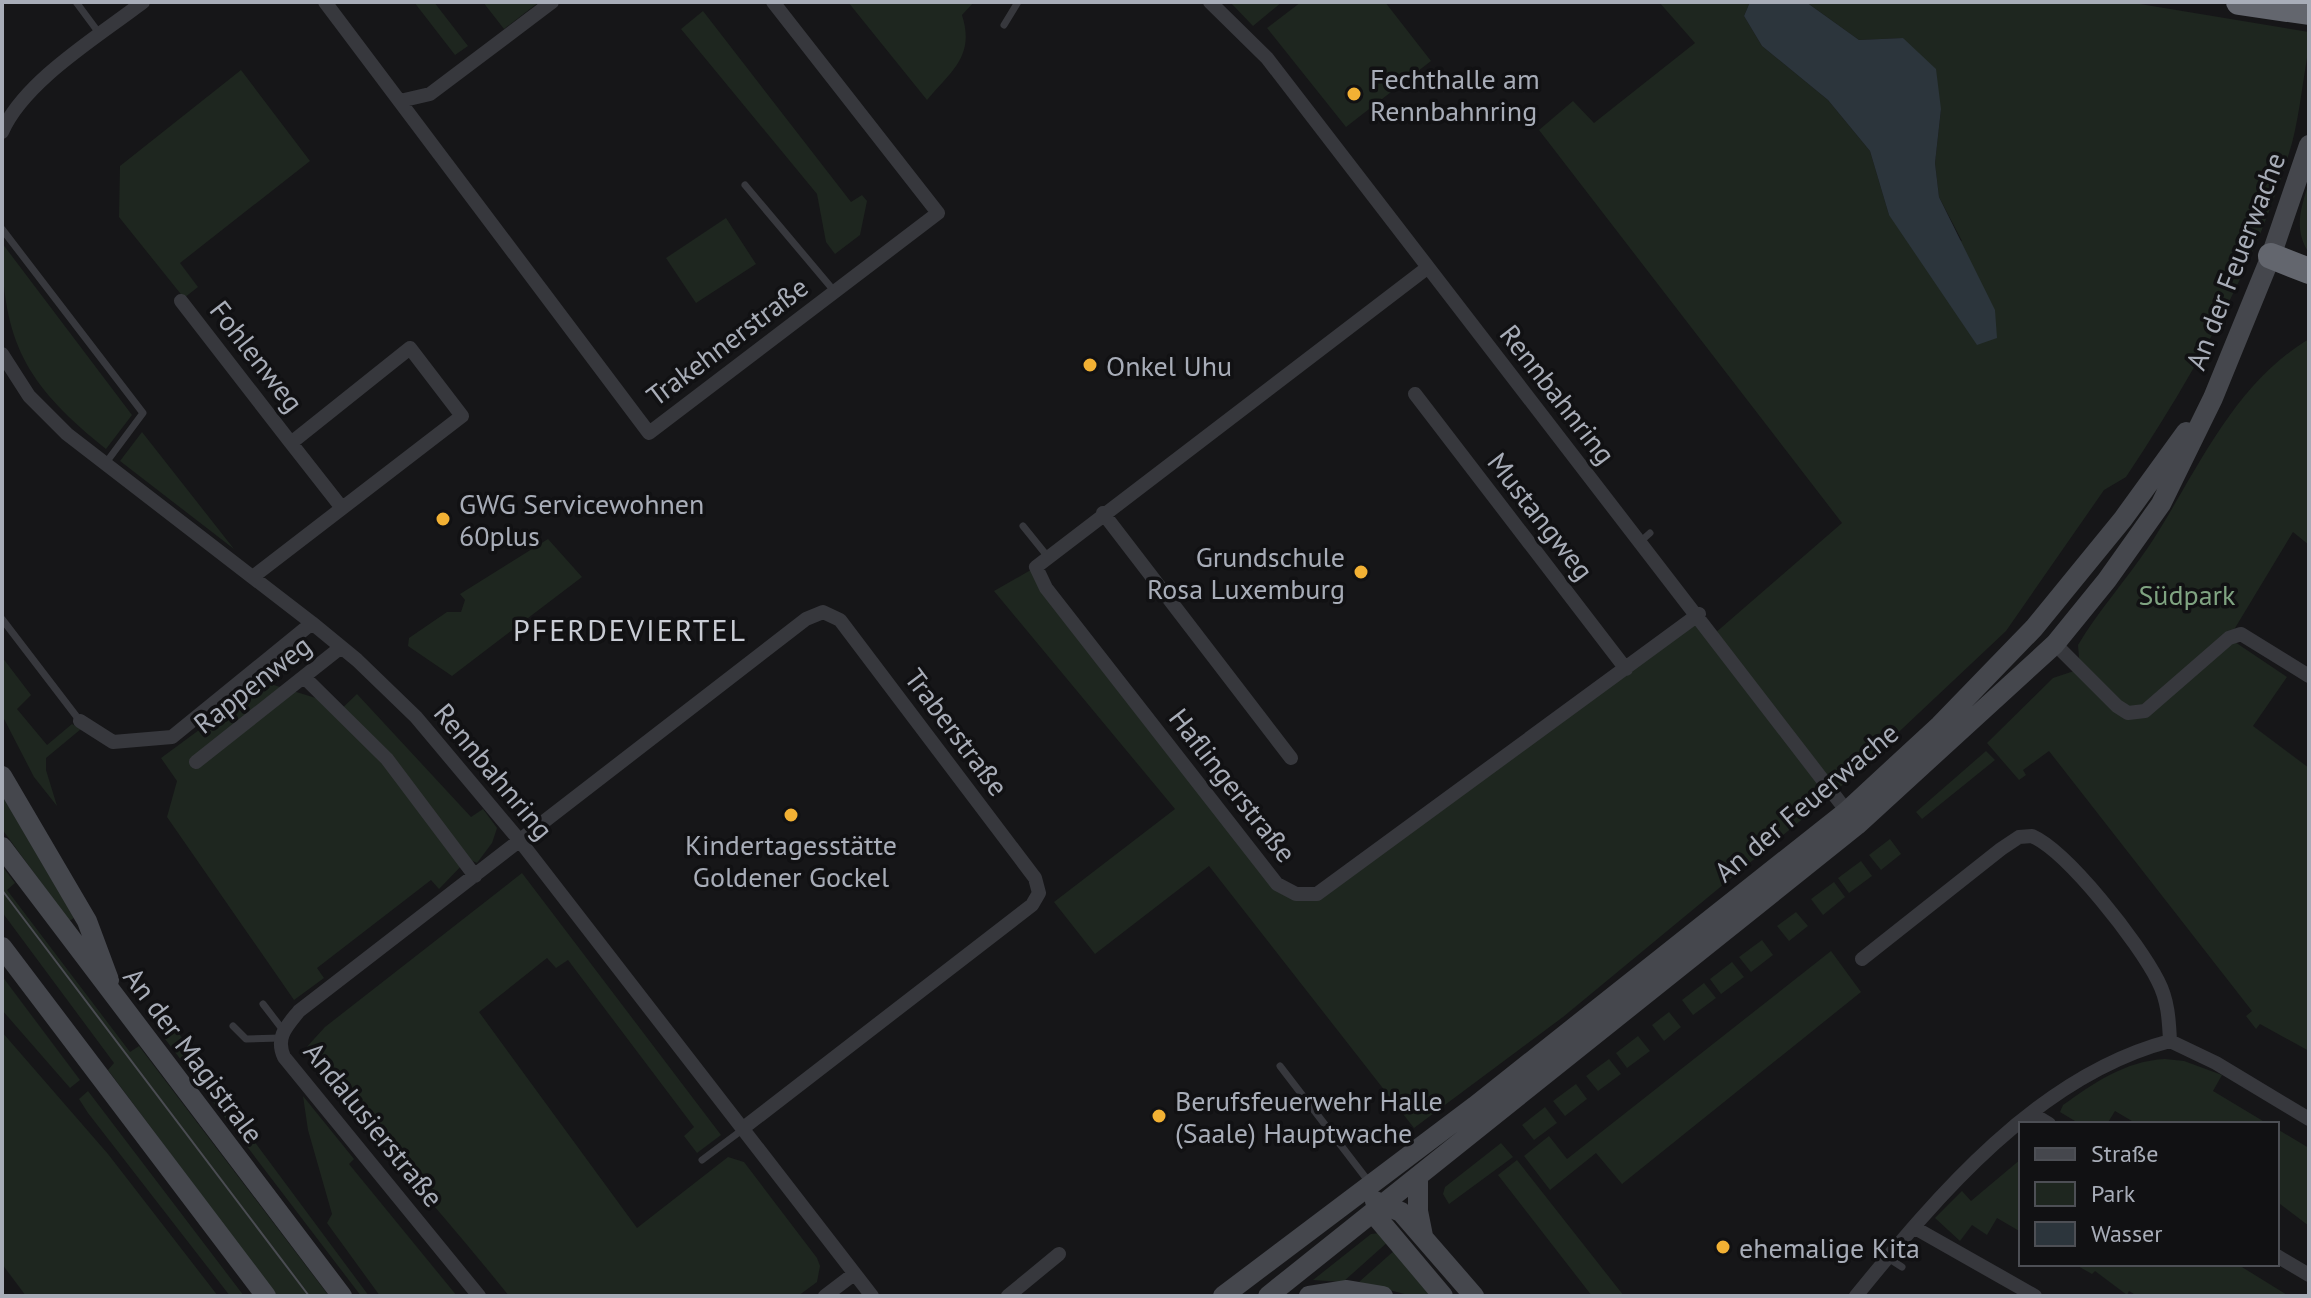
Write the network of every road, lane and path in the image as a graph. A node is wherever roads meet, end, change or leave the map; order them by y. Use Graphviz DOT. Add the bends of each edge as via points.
graph roads {
  1 [pos="76,2"];
  2 [pos="143,2"];
  3 [pos="325,2"];
  4 [pos="552,2"];
  5 [pos="773,2"];
  6 [pos="1018,2"];
  7 [pos="1210,2"];
  8 [pos="2239,2"];
  9 [pos="2309,12"];
  10 [pos="1004,25"];
  11 [pos="100,35"];
  12 [pos="400,101"];
  13 [pos="2,132"];
  14 [pos="2309,145"];
  15 [pos="745,185"];
  16 [pos="2,229"];
  17 [pos="2271,256"];
  18 [pos="1427,268"];
  19 [pos="2309,271"];
  20 [pos="835,292"];
  21 [pos="181,301"];
  22 [pos="2,354"];
  23 [pos="1415,394"];
  24 [pos="2213,398"];
  25 [pos="291,443"];
  26 [pos="105,464"];
  27 [pos="342,508"];
  28 [pos="1103,513"];
  29 [pos="1023,526"];
  30 [pos="1048,557"];
  31 [pos="254,576"];
  32 [pos="1699,614"];
  33 [pos="2,619"];
  34 [pos="312,623"];
  35 [pos="2034,628"];
  36 [pos="2055,644"];
  37 [pos="340,648"];
  38 [pos="1626,669"];
  39 [pos="2309,676"];
  40 [pos="305,678"];
  41 [pos="80,721"];
  42 [pos="1291,758"];
  43 [pos="196,762"];
  44 [pos="2,776"];
  45 [pos="1852,818"];
  46 [pos="520,841"];
  47 [pos="2,847"];
  48 [pos="475,876"];
  49 [pos="2,947"];
  50 [pos="1862,959"];
  51 [pos="112,992"];
  52 [pos="263,1004"];
  53 [pos="233,1026"];
  54 [pos="282,1034"];
  55 [pos="2170,1041"];
  56 [pos="1280,1066"];
  57 [pos="2031,1113"];
  58 [pos="2309,1119"];
  59 [pos="2022,1122"];
  60 [pos="2046,1122"];
  61 [pos="2019,1125"];
  62 [pos="742,1129"];
  63 [pos="702,1160"];
  64 [pos="1418,1179"];
  65 [pos="1375,1201"];
  66 [pos="1915,1228"];
  67 [pos="1423,1236"];
  68 [pos="1059,1254"];
  69 [pos="2279,1257"];
  70 [pos="1888,1258"];
  71 [pos="1902,1267"];
  72 [pos="854,1274"];
  73 [pos="2309,1275"];
  74 [pos="266,1296"];
  75 [pos="342,1296"];
  76 [pos="479,1296"];
  77 [pos="825,1296"];
  78 [pos="872,1296"];
  79 [pos="1008,1296"];
  80 [pos="1223,1296"];
  81 [pos="1268,1296"];
  82 [pos="1309,1296"];
  83 [pos="1383,1296"];
  84 [pos="1443,1296"];
  85 [pos="1474,1296"];
  86 [pos="1856,1296"];
  87 [pos="2035,1296"];
  1 -- 11 [label="lane"];
  2 -- 11 [label="street"];
  3 -- 12 [label="street, Trakehnerstraße"];
  4 -- 12 [label="street" via="430,94"];
  5 -- 20 [label="street, Trakehnerstraße" via="938,213"];
  6 -- 10 [label="lane"];
  7 -- 18 [label="street, Rennbahnring" via="1267,58"];
  8 -- 9 [label="highway"];
  11 -- 13 [label="street" via="14,109"];
  12 -- 20 [label="street, Trakehnerstraße" via="649,433"];
  14 -- 17 [label="street, An der Feuerwache"];
  15 -- 20 [label="lane"];
  16 -- 26 [label="lane" via="143,413"];
  17 -- 19 [label="highway"];
  17 -- 24 [label="street, An der Feuerwache"];
  18 -- 28 [label="street"];
  18 -- 32 [label="street, Rennbahnring" via="1464,307 1646,537"];
  21 -- 25 [label="street, Fohlenweg"];
  22 -- 26 [label="street, Rennbahnring" via="29,396"];
  23 -- 38 [label="street, Mustangweg"];
  24 -- 35 [label="street, An der Feuerwache"];
  24 -- 36 [label="street, An der Feuerwache" via="2161,504"];
  25 -- 27 [label="street, Fohlenweg"];
  25 -- 27 [label="street, Fohlenweg" via="410,348 462,416"];
  26 -- 31 [label="street, Rennbahnring"];
  27 -- 31 [label="street, Fohlenweg"];
  28 -- 30 [label="street"];
  28 -- 42 [label="street"];
  29 -- 30 [label="lane"];
  30 -- 38 [label="street, Haflingerstraße" via="1036,567 1046,588 1277,884 1296,894 1317,894"];
  31 -- 34 [label="street, Rennbahnring"];
  32 -- 38 [label="street, Haflingerstraße"];
  32 -- 45 [label="street, Rennbahnring"];
  33 -- 41 [label="lane"];
  34 -- 37 [label="street, Rennbahnring"];
  34 -- 41 [label="street" via="172,737 113,742"];
  35 -- 36 [label="lane"];
  35 -- 45 [label="street, An der Feuerwache"];
  36 -- 39 [label="street" via="2128,713 2145,711 2229,638 2241,634"];
  36 -- 45 [label="street, An der Feuerwache"];
  37 -- 40 [label="street, Rappenweg"];
  37 -- 46 [label="street, Rennbahnring" via="416,717"];
  40 -- 43 [label="street, Rappenweg"];
  40 -- 48 [label="street" via="387,759"];
  44 -- 51 [label="street" via="87,921"];
  45 -- 64 [label="street, An der Feuerwache"];
  45 -- 65 [label="street, An der Feuerwache"];
  46 -- 48 [label="street, Andalusierstraße"];
  46 -- 62 [label="street, Rennbahnring"];
  46 -- 62 [label="street, Traberstraße" via="806,619 823,612 840,620 1035,878 1039,893 1032,905"];
  47 -- 51 [label="street, An der Magistrale"];
  48 -- 54 [label="street, Andalusierstraße" via="299,1011"];
  49 -- 74 [label="street"];
  50 -- 55 [label="street" via="2001,849 2019,837 2032,836 2060,854 2141,955 2169,1010"];
  51 -- 75 [label="street, An der Magistrale"];
  52 -- 54 [label="lane"];
  53 -- 54 [label="lane" via="246,1039"];
  54 -- 76 [label="street, Andalusierstraße" via="284,1057"];
  55 -- 57 [label="street" via="2113,1063"];
  55 -- 58 [label="street"];
  56 -- 65 [label="lane"];
  57 -- 59 [label="street"];
  57 -- 60 [label="street"];
  61 -- 66 [label="street"];
  62 -- 63 [label="lane"];
  62 -- 72 [label="street, Rennbahnring"];
  64 -- 65 [label="street, An der Feuerwache"];
  64 -- 67 [label="street"];
  65 -- 67 [label="street" via="1401,1212"];
  65 -- 80 [label="street, An der Feuerwache" via="1343,1206"];
  65 -- 81 [label="street, An der Feuerwache"];
  65 -- 84 [label="street"];
  66 -- 70 [label="street"];
  66 -- 87 [label="street"];
  67 -- 85 [label="street"];
  68 -- 79 [label="street"];
  69 -- 73 [label="street"];
  70 -- 71 [label="lane"];
  70 -- 86 [label="street"];
  72 -- 77 [label="street"];
  72 -- 78 [label="street, Rennbahnring"];
  82 -- 83 [label="street" via="1347,1290"];
}
